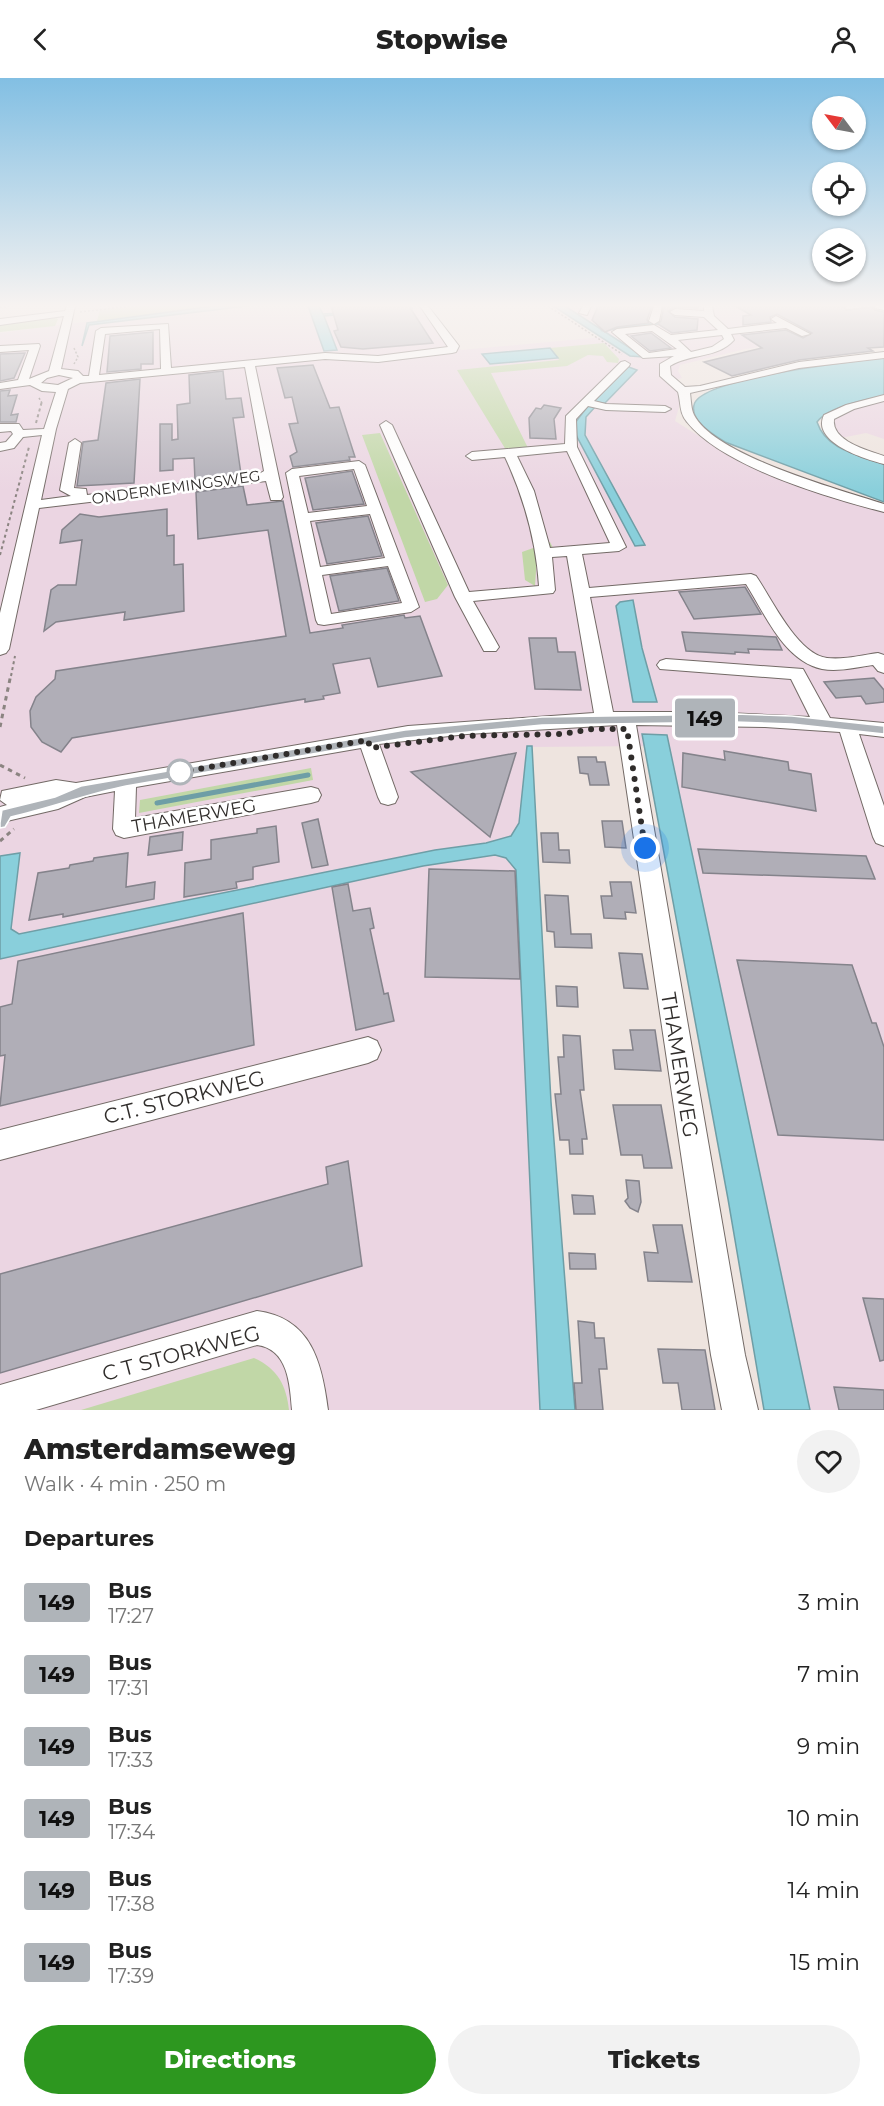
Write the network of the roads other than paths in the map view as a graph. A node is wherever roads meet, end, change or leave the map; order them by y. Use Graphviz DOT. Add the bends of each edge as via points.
graph roads {
  1 [pos="28,368"];
  2 [pos="59,368"];
  3 [pos="94,368"];
  4 [pos="180,368"];
  5 [pos="250,368"];
  6 [pos="621,368"];
  7 [pos="663,368"];
  8 [pos="786,368"];
  9 [pos="166,370"];
  10 [pos="59,372"];
  11 [pos="93,375"];
  12 [pos="112,375"];
  13 [pos="78,378"];
  14 [pos="23,382"];
  15 [pos="1,386"];
  16 [pos="36,386"];
  17 [pos="57,388"];
  18 [pos="683,390"];
  19 [pos="884,398"];
  20 [pos="585,402"];
  21 [pos="665,409"];
  22 [pos="386,425"];
  23 [pos="0,428"];
  24 [pos="38,432"];
  25 [pos="19,434"];
  26 [pos="75,443"];
  27 [pos="0,447"];
  28 [pos="571,447"];
  29 [pos="510,454"];
  30 [pos="472,456"];
  31 [pos="884,460"];
  32 [pos="272,477"];
  33 [pos="293,480"];
  34 [pos="276,497"];
  35 [pos="80,500"];
  36 [pos="33,505"];
  37 [pos="884,508"];
  38 [pos="375,509"];
  39 [pos="302,518"];
  40 [pos="574,550"];
  41 [pos="544,553"];
  42 [pos="394,561"];
  43 [pos="314,572"];
  44 [pos="582,594"];
  45 [pos="463,597"];
  46 [pos="0,604"];
  47 [pos="490,647"];
  48 [pos="0,649"];
  49 [pos="666,665"];
  50 [pos="884,667"];
  51 [pos="615,719"];
  52 [pos="823,723"];
  53 [pos="847,726"];
  54 [pos="884,730"];
  55 [pos="368,740"];
  56 [pos="126,781"];
  57 [pos="311,795"];
  58 [pos="388,797"];
  59 [pos="4,805"];
  60 [pos="884,837"];
  61 [pos="368,1050"];
  62 [pos="0,1145"];
  63 [pos="0,1403"];
  64 [pos="310,1410"];
  65 [pos="740,1410"];
  1 -- 14 [label="street"];
  2 -- 10 [label="street"];
  3 -- 11 [label="street"];
  4 -- 9 [label="street"];
  5 -- 32 [label="street, ONDERNEMINGSWEG"];
  6 -- 20 [label="street"];
  7 -- 18 [label="street" via="664,376"];
  8 -- 18 [label="street"];
  9 -- 12 [label="street"];
  10 -- 13 [label="street" via="74,373"];
  10 -- 16 [label="street"];
  11 -- 12 [label="street"];
  11 -- 13 [label="street"];
  12 -- 13 [label="street"];
  13 -- 17 [label="street"];
  14 -- 15 [label="street"];
  14 -- 16 [label="street"];
  15 -- 16 [label="street"];
  16 -- 17 [label="street"];
  17 -- 24 [label="street"];
  17 -- 36 [label="street"];
  18 -- 37 [label="street" via="689,418 727,450"];
  19 -- 31 [label="street" via="850,406 828,417 826,423 827,432 838,440"];
  20 -- 21 [label="street" via="606,407"];
  20 -- 28 [label="street" via="570,418"];
  22 -- 45 [label="street"];
  23 -- 25 [label="street" via="15,427"];
  24 -- 25 [label="street"];
  24 -- 46 [label="street"];
  25 -- 27 [label="street" via="10,446"];
  26 -- 35 [label="street, ONDERNEMINGSWEG" via="67,490 81,492"];
  28 -- 29 [label="street"];
  28 -- 40 [label="street" via="619,547"];
  29 -- 30 [label="street"];
  29 -- 41 [label="street" via="527,491"];
  32 -- 33 [label="street, ONDERNEMINGSWEG"];
  32 -- 34 [label="street, ONDERNEMINGSWEG"];
  32 -- 35 [label="street, ONDERNEMINGSWEG"];
  33 -- 38 [label="street, ONDERNEMINGSWEG" via="292,474 359,465"];
  33 -- 39 [label="street, ONDERNEMINGSWEG"];
  35 -- 36 [label="street, ONDERNEMINGSWEG"];
  36 -- 48 [label="street"];
  38 -- 39 [label="street"];
  38 -- 42 [label="street, ONDERNEMINGSWEG"];
  39 -- 43 [label="street, ONDERNEMINGSWEG"];
  40 -- 41 [label="street"];
  40 -- 44 [label="street, THAMERWEG"];
  41 -- 45 [label="street" via="546,590"];
  42 -- 43 [label="street"];
  42 -- 43 [label="street, ONDERNEMINGSWEG" via="411,607 324,620"];
  44 -- 50 [label="street" via="751,579 804,654 824,663 878,659"];
  44 -- 51 [label="street, THAMERWEG"];
  45 -- 47 [label="street"];
  49 -- 52 [label="street" via="797,673"];
  51 -- 52 [label="street" via="735,718"];
  51 -- 55 [label="street" via="476,726"];
  51 -- 65 [label="street, THAMERWEG"];
  52 -- 53 [label="street"];
  53 -- 54 [label="street"];
  53 -- 60 [label="street"];
  55 -- 56 [label="street"];
  55 -- 58 [label="street"];
  56 -- 57 [label="street, THAMERWEG" via="124,829"];
  56 -- 59 [label="street" via="81,790 58,801"];
  61 -- 62 [label="street, C.T. STORKWEG"];
  63 -- 64 [label="street, C T STORKWEG" via="266,1328 294,1346 308,1389"];
}
